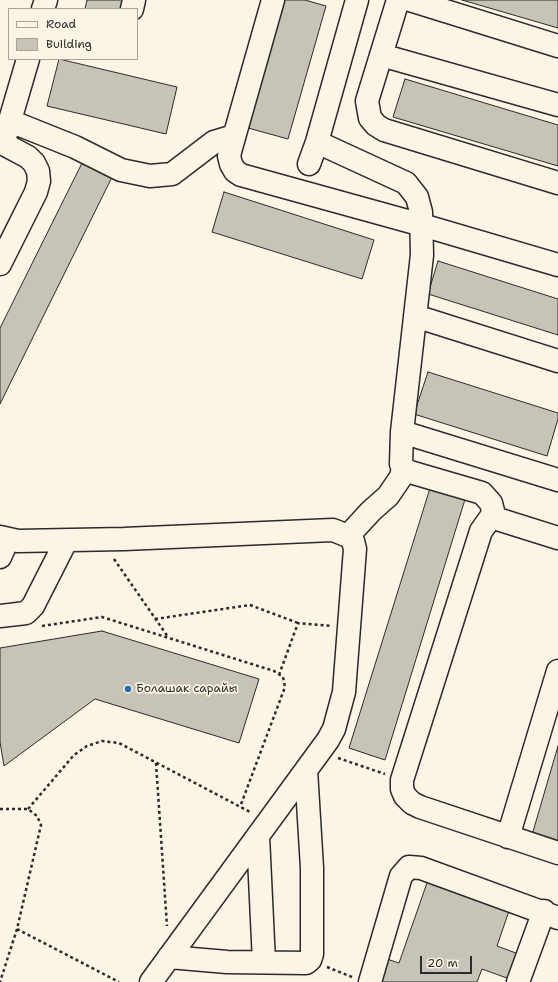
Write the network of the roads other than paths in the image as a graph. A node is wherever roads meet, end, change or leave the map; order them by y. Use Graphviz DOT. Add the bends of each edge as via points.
graph roads {
  1 [pos="273,0"];
  2 [pos="357,0"];
  3 [pos="398,0"];
  4 [pos="410,0"];
  5 [pos="558,46"];
  6 [pos="381,55"];
  7 [pos="28,60"];
  8 [pos="558,105"];
  9 [pos="10,121"];
  10 [pos="234,136"];
  11 [pos="317,142"];
  12 [pos="1,145"];
  13 [pos="309,164"];
  14 [pos="558,183"];
  15 [pos="422,225"];
  16 [pos="0,264"];
  17 [pos="558,265"];
  18 [pos="415,316"];
  19 [pos="558,361"];
  20 [pos="402,432"];
  21 [pos="403,468"];
  22 [pos="558,480"];
  23 [pos="491,517"];
  24 [pos="348,536"];
  25 [pos="558,538"];
  26 [pos="66,541"];
  27 [pos="3,545"];
  28 [pos="0,616"];
  29 [pos="558,671"];
  30 [pos="306,770"];
  31 [pos="263,829"];
  32 [pos="508,836"];
  33 [pos="558,853"];
  34 [pos="551,914"];
  35 [pos="169,957"];
  36 [pos="264,962"];
  37 [pos="363,981"];
  38 [pos="151,982"];
  39 [pos="518,982"];
  1 -- 10 [label="lane"];
  2 -- 11 [label="lane"];
  3 -- 6 [label="lane"];
  4 -- 5 [label="lane"];
  6 -- 8 [label="lane"];
  6 -- 14 [label="lane" via="367,100 370,118 376,125 384,130"];
  7 -- 9 [label="lane"];
  9 -- 10 [label="lane" via="75,147 122,170 150,176 172,174 214,142"];
  9 -- 12 [label="lane"];
  10 -- 15 [label="lane" via="229,156 231,164 241,175"];
  11 -- 13 [label="lane"];
  11 -- 15 [label="lane" via="406,183 420,204"];
  12 -- 16 [label="lane" via="28,157 38,171 39,181"];
  15 -- 17 [label="lane"];
  15 -- 18 [label="lane" via="422,255"];
  18 -- 19 [label="lane"];
  18 -- 20 [label="lane"];
  20 -- 21 [label="lane" via="400,458"];
  20 -- 22 [label="lane"];
  21 -- 23 [label="lane" via="482,493 491,503"];
  21 -- 24 [label="lane" via="401,477 388,496"];
  23 -- 25 [label="lane"];
  23 -- 32 [label="lane" via="477,538 402,780 402,789 405,796 420,808"];
  24 -- 26 [label="lane" via="333,530"];
  24 -- 30 [label="lane" via="353,541 355,550 342,706 334,729"];
  26 -- 27 [label="lane"];
  26 -- 28 [label="lane" via="33,606 26,613"];
  29 -- 32 [label="lane"];
  30 -- 31 [label="lane"];
  30 -- 36 [label="lane" via="312,868 312,954 306,963"];
  31 -- 35 [label="lane"];
  31 -- 36 [label="lane"];
  32 -- 33 [label="lane"];
  34 -- 37 [label="lane" via="409,866 401,876"];
  34 -- 39 [label="lane"];
  35 -- 36 [label="lane"];
  35 -- 38 [label="lane"];
}
